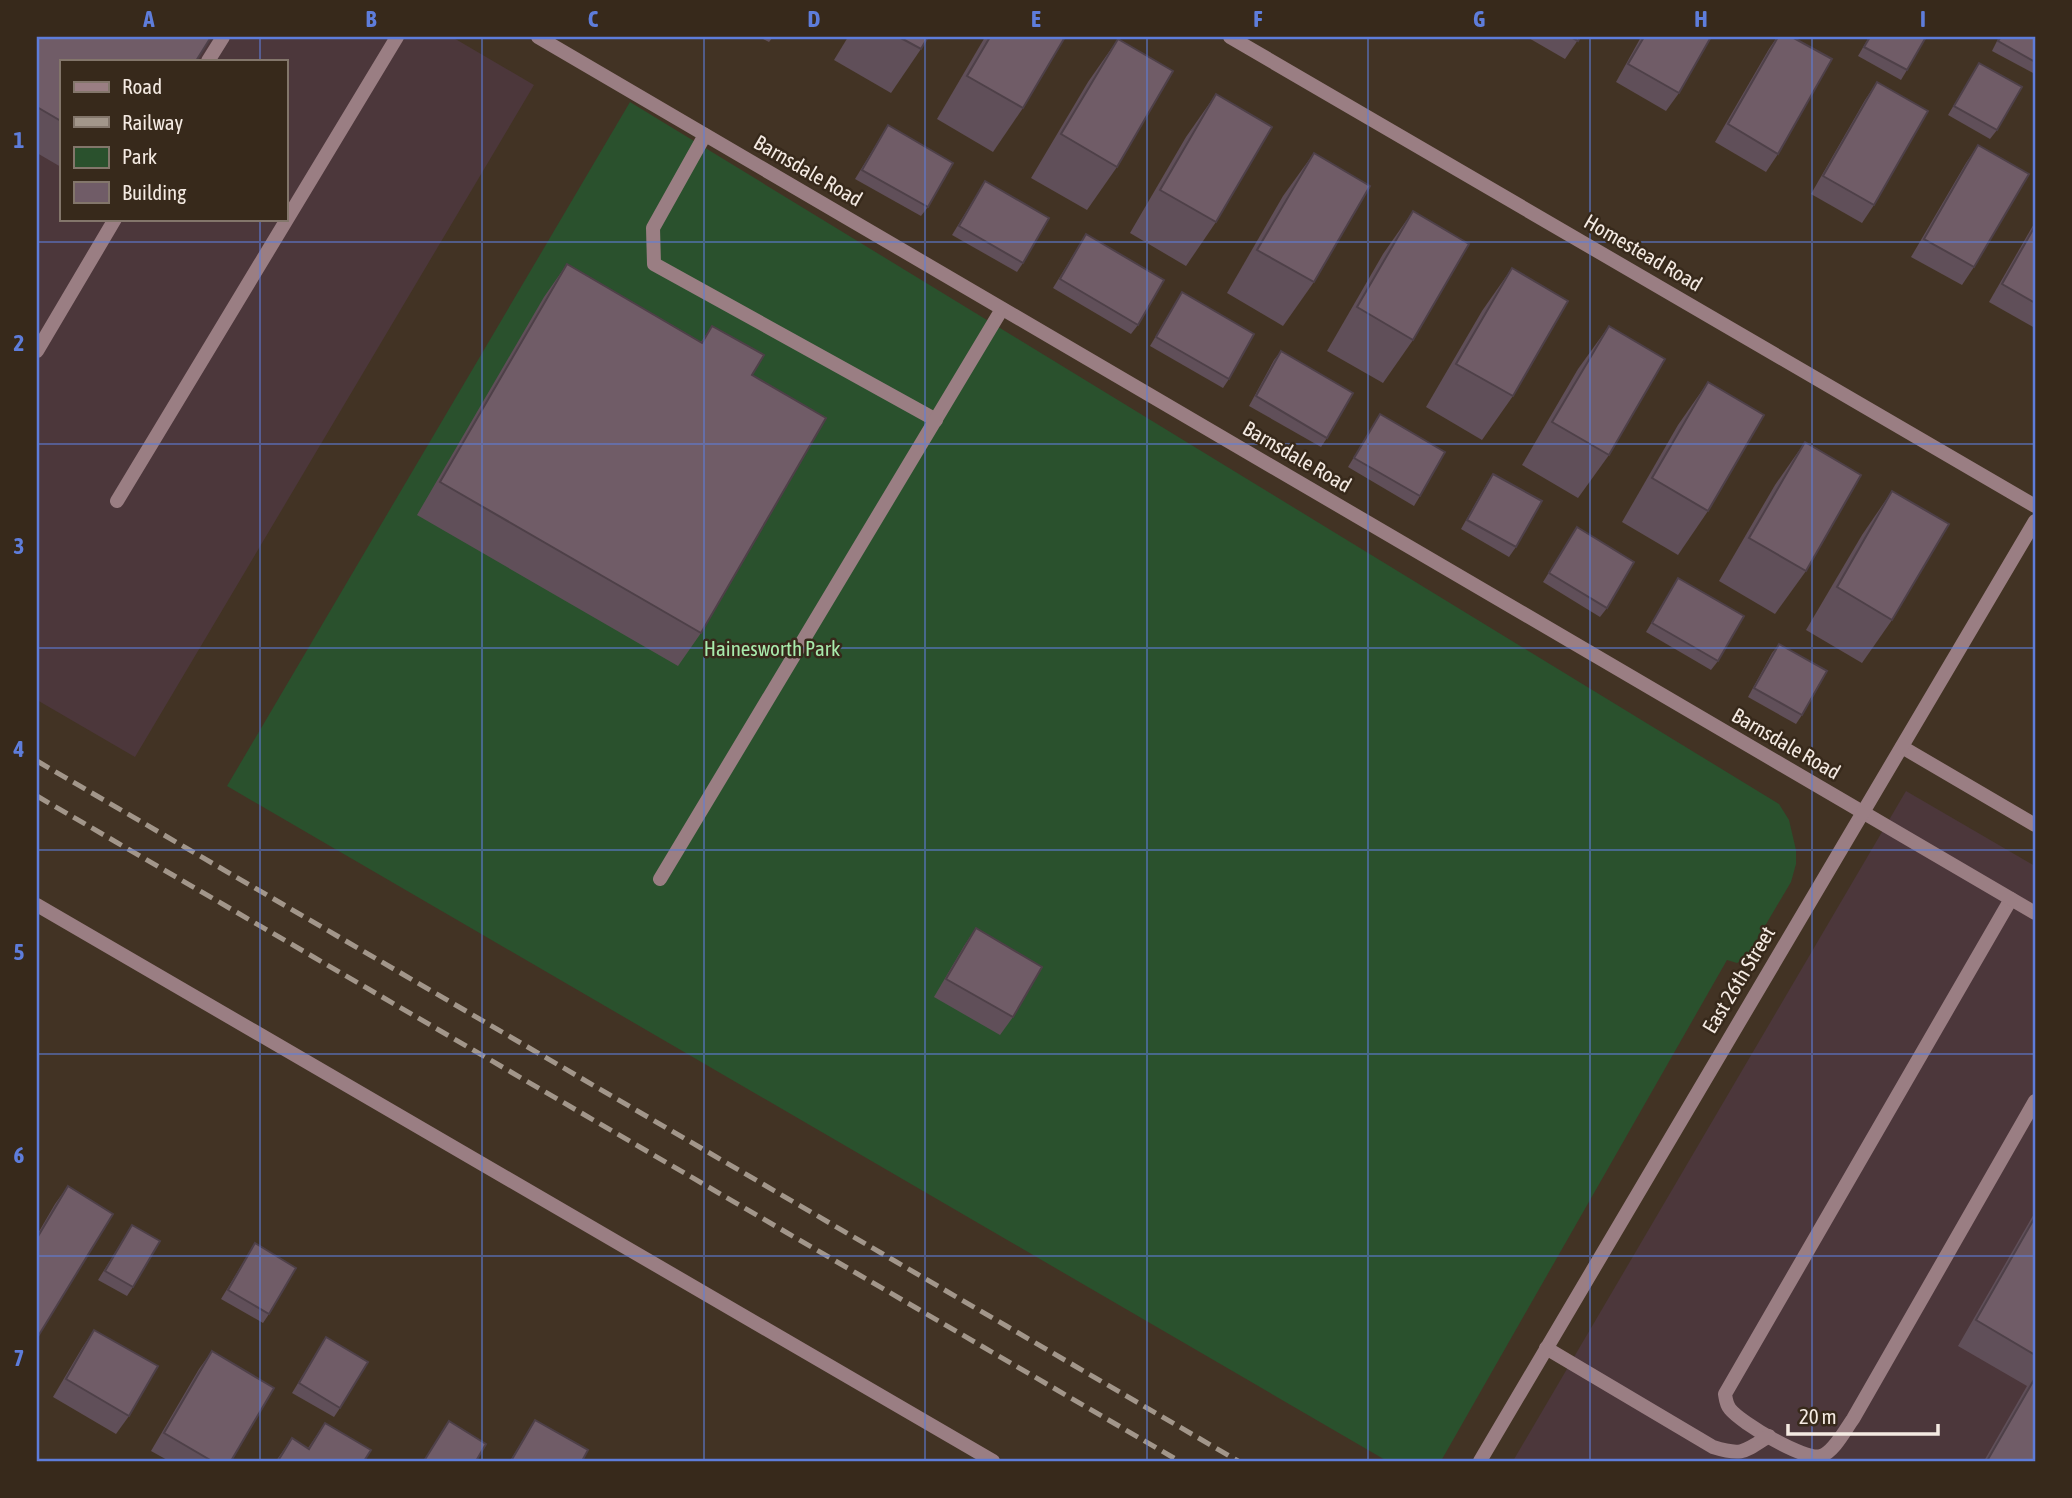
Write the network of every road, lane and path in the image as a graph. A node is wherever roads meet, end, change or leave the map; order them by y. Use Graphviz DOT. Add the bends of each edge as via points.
graph roads {
  1 [pos="223,37"];
  2 [pos="397,37"];
  3 [pos="538,37"];
  4 [pos="1230,37"];
  5 [pos="209,60"];
  6 [pos="705,135"];
  7 [pos="114,220"];
  8 [pos="287,220"];
  9 [pos="287,220"];
  10 [pos="1002,309"];
  11 [pos="37,351"];
  12 [pos="936,420"];
  13 [pos="117,502"];
  14 [pos="2035,506"];
  15 [pos="2035,521"];
  16 [pos="1902,747"];
  17 [pos="1863,813"];
  18 [pos="2035,825"];
  19 [pos="660,879"];
  20 [pos="2011,899"];
  21 [pos="37,905"];
  22 [pos="2035,913"];
  23 [pos="2035,1101"];
  24 [pos="1546,1348"];
  25 [pos="1769,1436"];
  26 [pos="993,1461"];
  27 [pos="1480,1461"];
  1 -- 5 [label="street"];
  2 -- 8 [label="street"];
  3 -- 6 [label="street, Barnsdale Road"];
  4 -- 14 [label="street, Homestead Road"];
  6 -- 10 [label="street, Barnsdale Road"];
  6 -- 12 [label="street" via="653,228 654,264"];
  7 -- 11 [label="street"];
  9 -- 13 [label="street"];
  10 -- 12 [label="street"];
  10 -- 17 [label="street, Barnsdale Road"];
  12 -- 19 [label="street"];
  15 -- 16 [label="street, East 26th Street"];
  16 -- 17 [label="street, East 26th Street"];
  16 -- 18 [label="street"];
  17 -- 20 [label="street, Barnsdale Road"];
  17 -- 24 [label="street, East 26th Street"];
  20 -- 22 [label="street, Barnsdale Road"];
  20 -- 25 [label="street" via="1725,1394 1727,1406 1740,1419"];
  21 -- 26 [label="street"];
  23 -- 25 [label="street" via="1837,1441 1817,1458"];
  24 -- 25 [label="street" via="1713,1447 1735,1454"];
  24 -- 27 [label="street, East 26th Street"];
}
